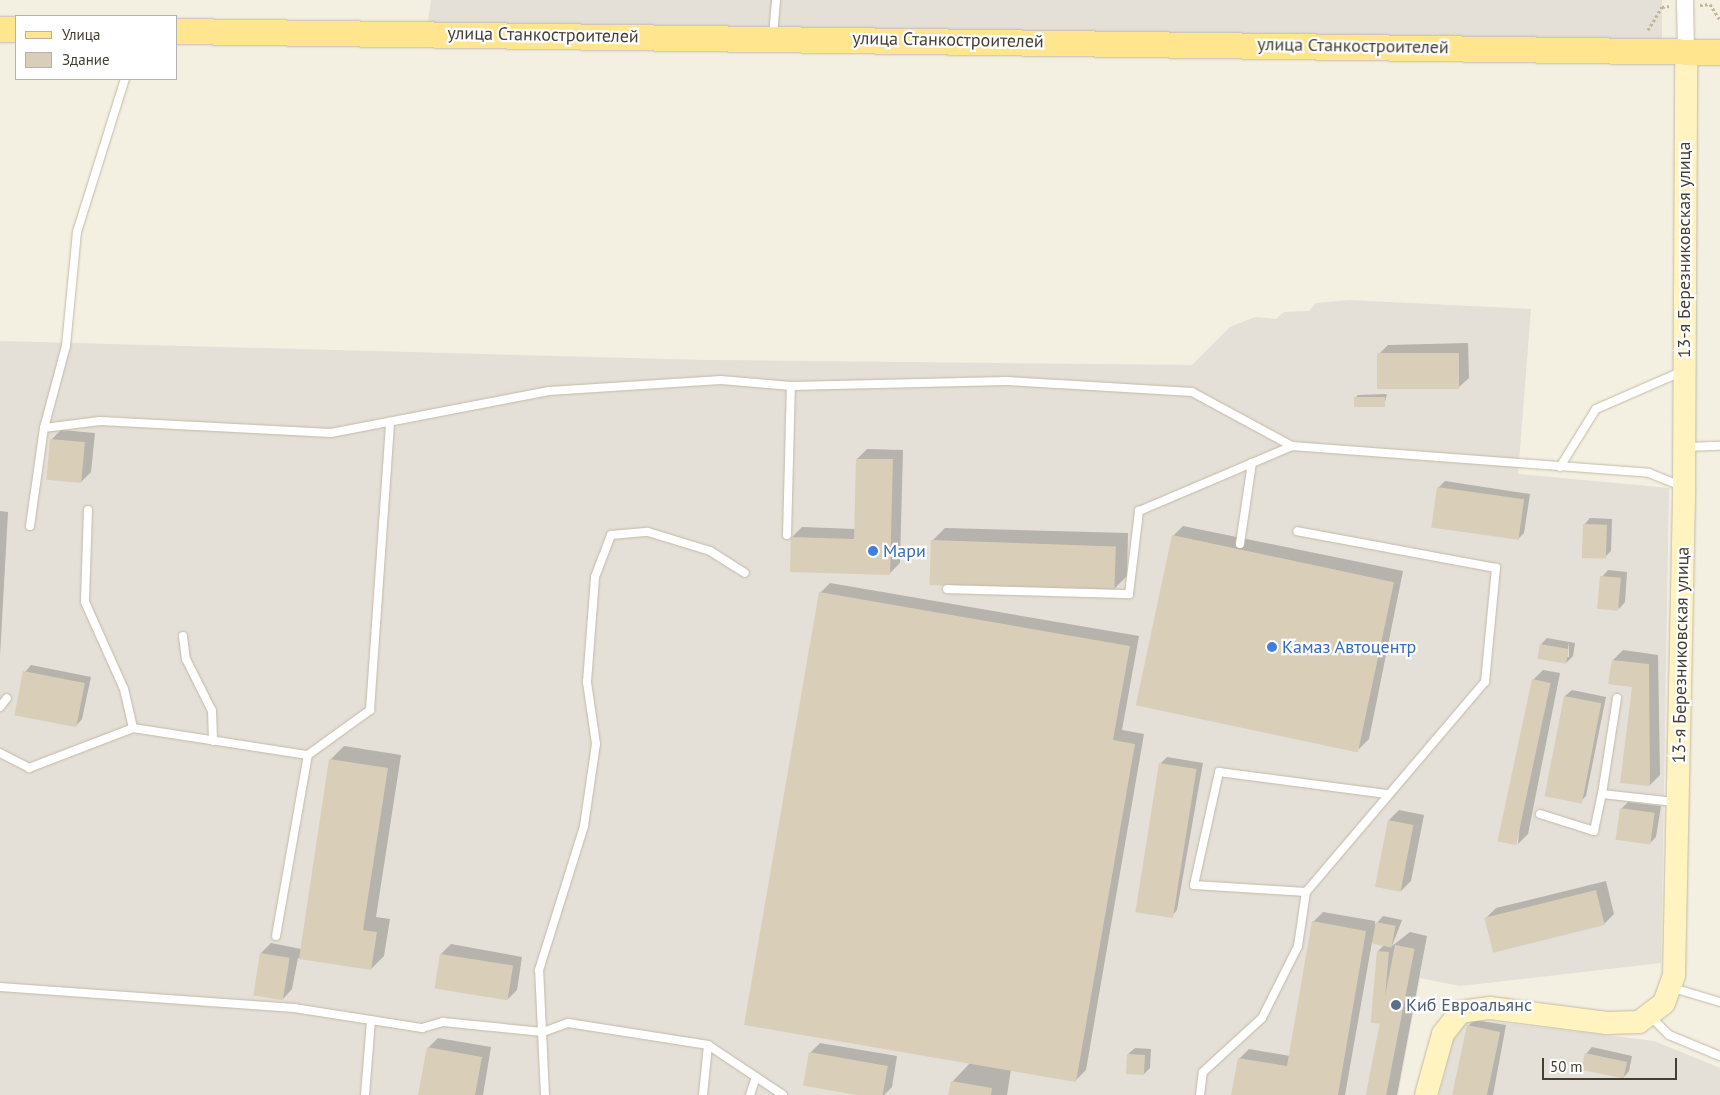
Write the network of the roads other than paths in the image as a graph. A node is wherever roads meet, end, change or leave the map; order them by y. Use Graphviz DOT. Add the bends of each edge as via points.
graph roads {
  1 [pos="776,0"];
  2 [pos="1685,0"];
  3 [pos="0,29"];
  4 [pos="15,29"];
  5 [pos="178,31"];
  6 [pos="773,38"];
  7 [pos="1686,52"];
  8 [pos="1720,52"];
  9 [pos="126,80"];
  10 [pos="1684,370"];
  11 [pos="791,386"];
  12 [pos="390,422"];
  13 [pos="44,428"];
  14 [pos="1292,446"];
  15 [pos="1720,446"];
  16 [pos="1684,447"];
  17 [pos="1252,463"];
  18 [pos="1560,467"];
  19 [pos="1684,487"];
  20 [pos="88,510"];
  21 [pos="30,526"];
  22 [pos="1297,531"];
  23 [pos="787,536"];
  24 [pos="1240,544"];
  25 [pos="745,573"];
  26 [pos="948,589"];
  27 [pos="183,636"];
  28 [pos="7,698"];
  29 [pos="1617,698"];
  30 [pos="0,707"];
  31 [pos="133,728"];
  32 [pos="213,740"];
  33 [pos="0,753"];
  34 [pos="308,755"];
  35 [pos="1387,794"];
  36 [pos="1602,794"];
  37 [pos="1679,803"];
  38 [pos="1540,814"];
  39 [pos="1306,892"];
  40 [pos="276,936"];
  41 [pos="0,987"];
  42 [pos="1671,988"];
  43 [pos="1720,1002"];
  44 [pos="1651,1016"];
  45 [pos="371,1020"];
  46 [pos="543,1032"];
  47 [pos="708,1045"];
  48 [pos="1720,1056"];
  49 [pos="756,1077"];
  50 [pos="365,1095"];
  51 [pos="545,1095"];
  52 [pos="704,1095"];
  53 [pos="750,1095"];
  54 [pos="783,1095"];
  55 [pos="1200,1095"];
  56 [pos="1426,1095"];
  1 -- 6 [label="lane"];
  2 -- 7 [label="street, 13-я Березниковская улица"];
  3 -- 4 [label="main road"];
  5 -- 6 [label="main road, улица Станкостроителей"];
  6 -- 7 [label="main road, улица Станкостроителей"];
  7 -- 8 [label="main road, улица Станкостроителей"];
  7 -- 10 [label="street, 13-я Березниковская улица"];
  9 -- 13 [label="lane" via="77,232 66,346"];
  10 -- 16 [label="street, 13-я Березниковская улица"];
  10 -- 18 [label="lane" via="1596,409"];
  11 -- 12 [label="lane" via="721,380 549,391"];
  11 -- 14 [label="lane" via="1007,381 1192,392"];
  11 -- 23 [label="lane"];
  12 -- 13 [label="lane" via="331,433 100,422"];
  12 -- 34 [label="lane" via="370,710"];
  13 -- 21 [label="lane"];
  14 -- 17 [label="lane"];
  14 -- 18 [label="lane"];
  15 -- 16 [label="lane"];
  16 -- 19 [label="street, 13-я Березниковская улица"];
  17 -- 24 [label="lane"];
  17 -- 26 [label="lane" via="1140,512 1129,594"];
  18 -- 19 [label="lane" via="1649,473"];
  19 -- 37 [label="street, 13-я Березниковская улица"];
  20 -- 31 [label="lane" via="85,602 124,689"];
  22 -- 35 [label="lane" via="1496,568 1485,682"];
  25 -- 46 [label="lane" via="710,551 648,532 611,536 595,577 587,682 596,744 584,826 539,970"];
  27 -- 32 [label="lane" via="186,659 212,711"];
  28 -- 30 [label="lane"];
  29 -- 36 [label="lane"];
  31 -- 32 [label="lane"];
  31 -- 33 [label="lane" via="29,768"];
  32 -- 34 [label="lane"];
  34 -- 40 [label="lane"];
  35 -- 39 [label="lane"];
  35 -- 39 [label="lane" via="1219,772 1194,885"];
  36 -- 37 [label="lane"];
  36 -- 38 [label="lane" via="1594,831"];
  37 -- 42 [label="street, 13-я Березниковская улица"];
  39 -- 55 [label="lane" via="1298,946 1262,1018 1203,1072"];
  41 -- 45 [label="lane" via="294,1008"];
  42 -- 43 [label="lane"];
  42 -- 44 [label="street"];
  44 -- 48 [label="lane" via="1669,1035"];
  44 -- 56 [label="street" via="1639,1022 1607,1023 1490,1008 1464,1010 1453,1017 1443,1034"];
  45 -- 46 [label="lane" via="422,1028 443,1022"];
  45 -- 50 [label="lane"];
  46 -- 47 [label="lane" via="568,1023"];
  46 -- 51 [label="lane"];
  47 -- 49 [label="lane"];
  47 -- 52 [label="lane"];
  49 -- 53 [label="lane"];
  49 -- 54 [label="lane"];
}
